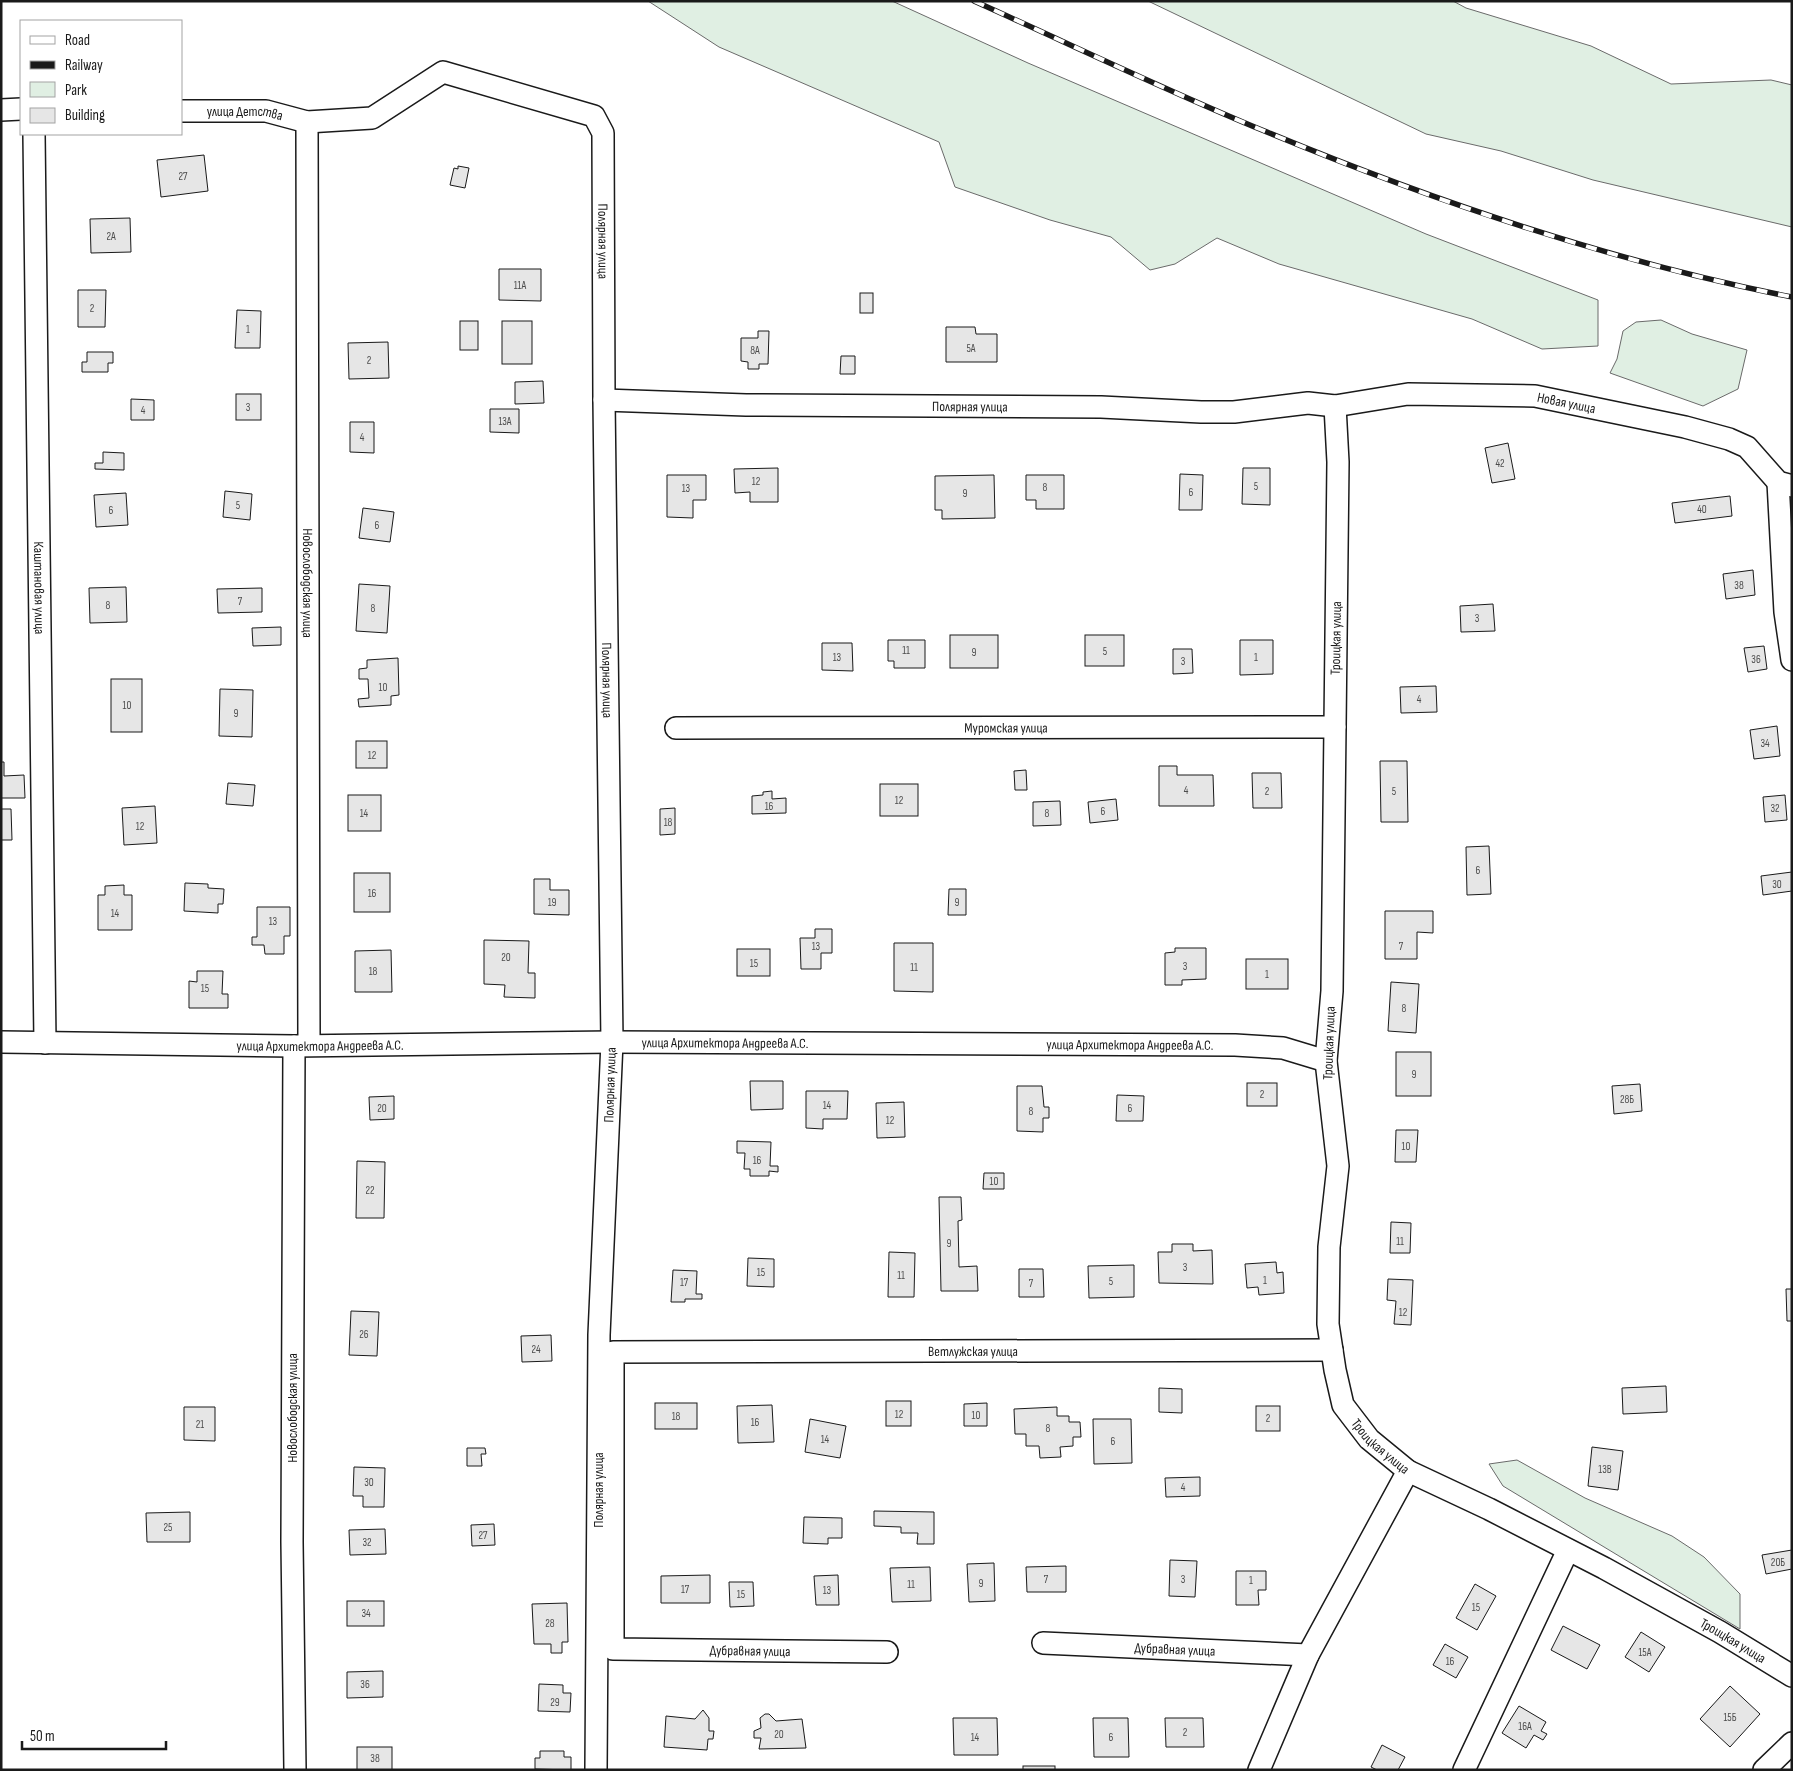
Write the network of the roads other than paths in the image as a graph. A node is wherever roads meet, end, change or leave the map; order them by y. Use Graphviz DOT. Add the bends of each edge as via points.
graph roads {
  1 [pos="20,109"];
  2 [pos="1,110"];
  3 [pos="182,111"];
  4 [pos="594,116"];
  5 [pos="307,122"];
  6 [pos="34,135"];
  7 [pos="604,400"];
  8 [pos="1335,406"];
  9 [pos="1785,484"];
  10 [pos="1792,660"];
  11 [pos="1335,727"];
  12 [pos="676,728"];
  13 [pos="1,1042"];
  14 [pos="46,1042"];
  15 [pos="612,1042"];
  16 [pos="302,1045"];
  17 [pos="1326,1061"];
  18 [pos="1332,1350"];
  19 [pos="613,1352"];
  20 [pos="1408,1471"];
  21 [pos="1568,1550"];
  22 [pos="1043,1643"];
  23 [pos="614,1649"];
  24 [pos="887,1652"];
  25 [pos="1308,1655"];
  26 [pos="1792,1676"];
  27 [pos="1792,1743"];
  28 [pos="295,1770"];
  29 [pos="596,1770"];
  30 [pos="1258,1770"];
  31 [pos="1464,1770"];
  32 [pos="1764,1770"];
  1 -- 2 [label="street"];
  3 -- 5 [label="street, улица Детства" via="266,111"];
  4 -- 5 [label="street, улица Детства" via="443,72 372,118"];
  4 -- 7 [label="street, Полярная улица" via="603,132"];
  5 -- 16 [label="street, Новослободская улица"];
  6 -- 14 [label="street, Каштановая улица"];
  7 -- 8 [label="street, Полярная улица" via="746,405 1101,407 1201,412 1234,412 1308,403"];
  7 -- 15 [label="street, Полярная улица"];
  8 -- 9 [label="street, Новая улица" via="1408,394 1535,396 1729,439 1747,447"];
  8 -- 11 [label="street, Троицкая улица" via="1338,462"];
  9 -- 10 [label="street, Новая улица" via="1785,612"];
  11 -- 12 [label="street, Муромская улица"];
  11 -- 17 [label="street, Троицкая улица" via="1332,991"];
  13 -- 14 [label="street, улица Архитектора Андреева А.С."];
  14 -- 16 [label="street, улица Архитектора Андреева А.С."];
  15 -- 16 [label="street, улица Архитектора Андреева А.С."];
  15 -- 17 [label="street, улица Архитектора Андреева А.С." via="1236,1045 1283,1048"];
  15 -- 29 [label="street, Полярная улица" via="599,1335"];
  16 -- 28 [label="street, Новослободская улица" via="292,1542"];
  17 -- 18 [label="street, Троицкая улица" via="1338,1166 1330,1247 1328,1324"];
  18 -- 19 [label="street, Ветлужская улица"];
  18 -- 20 [label="street, Троицкая улица" via="1343,1405 1369,1438"];
  19 -- 23 [label="street, Полярная улица"];
  20 -- 21 [label="street, Троицкая улица"];
  20 -- 25 [label="street"];
  21 -- 26 [label="street, Троицкая улица" via="1720,1632"];
  21 -- 31 [label="street"];
  22 -- 25 [label="street, Дубравная улица"];
  23 -- 24 [label="street, Дубравная улица"];
  25 -- 30 [label="street"];
  27 -- 32 [label="street"];
}
